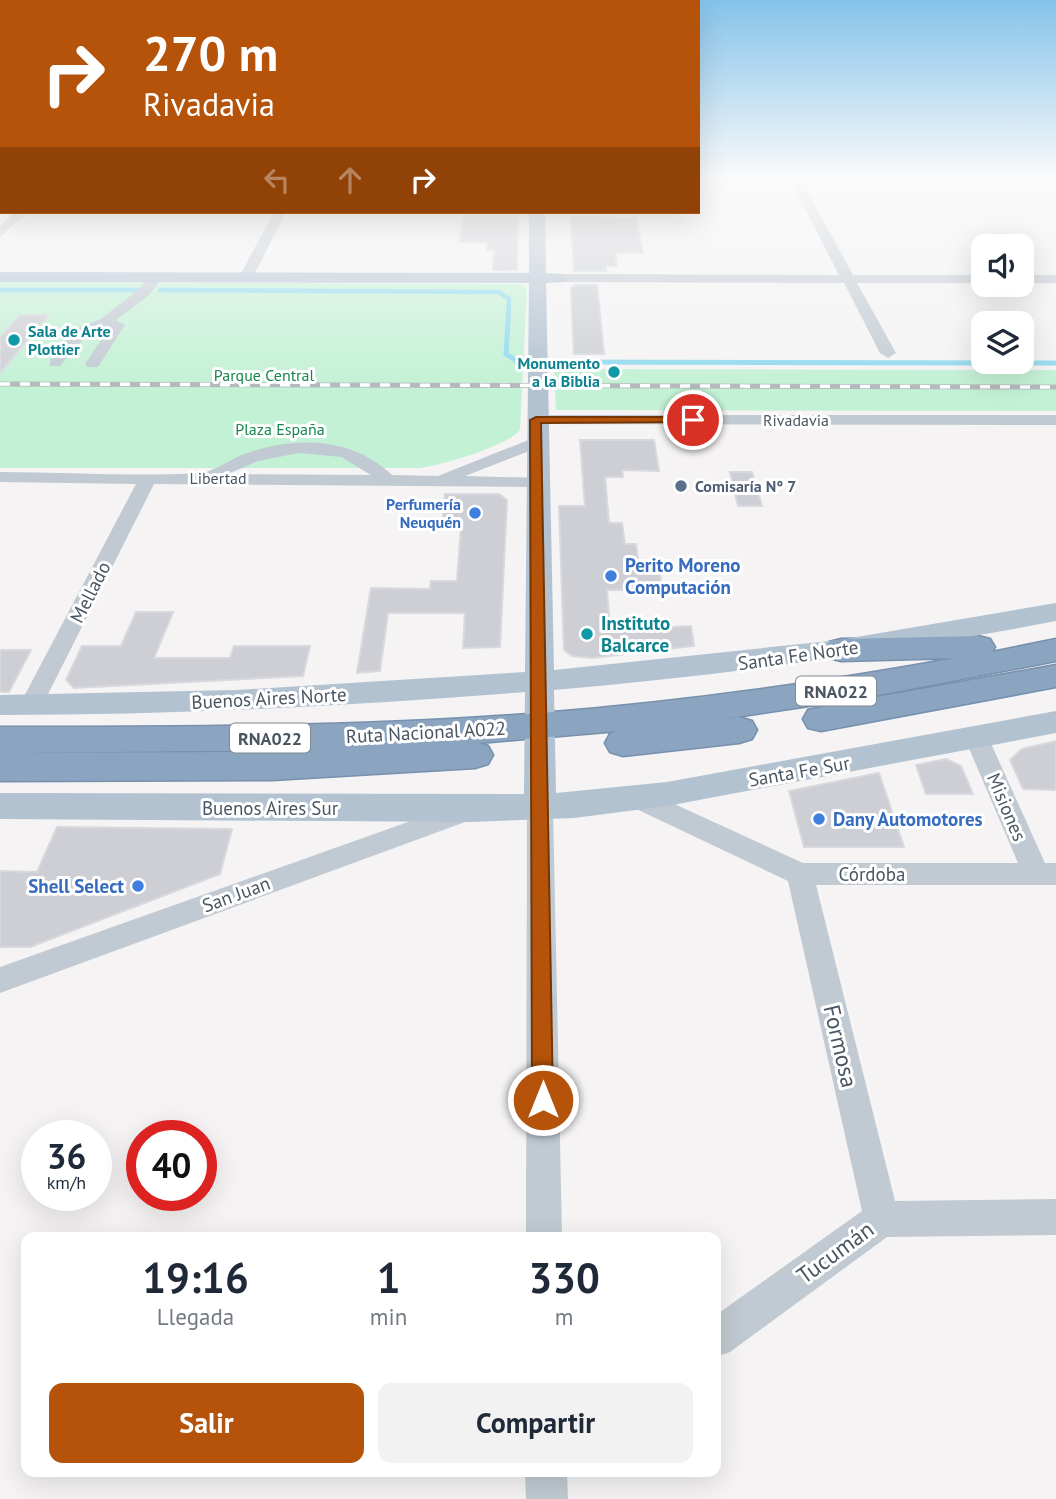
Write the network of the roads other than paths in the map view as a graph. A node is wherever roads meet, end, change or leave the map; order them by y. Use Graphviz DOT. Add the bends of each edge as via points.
graph roads {
  1 [pos="262,247"];
  2 [pos="537,247"];
  3 [pos="832,247"];
  4 [pos="0,277"];
  5 [pos="156,277"];
  6 [pos="246,277"];
  7 [pos="537,278"];
  8 [pos="849,279"];
  9 [pos="971,279"];
  10 [pos="1034,279"];
  11 [pos="1056,279"];
  12 [pos="558,284"];
  13 [pos="107,321"];
  14 [pos="888,353"];
  15 [pos="536,361"];
  16 [pos="55,363"];
  17 [pos="93,364"];
  18 [pos="1056,420"];
  19 [pos="536,431"];
  20 [pos="489,459"];
  21 [pos="0,477"];
  22 [pos="148,478"];
  23 [pos="208,478"];
  24 [pos="385,478"];
  25 [pos="436,481"];
  26 [pos="527,482"];
  27 [pos="1056,612"];
  28 [pos="1056,648"];
  29 [pos="841,650"];
  30 [pos="1056,676"];
  31 [pos="538,682"];
  32 [pos="0,705"];
  33 [pos="31,706"];
  34 [pos="1056,722"];
  35 [pos="539,738"];
  36 [pos="977,739"];
  37 [pos="0,740"];
  38 [pos="0,767"];
  39 [pos="694,789"];
  40 [pos="637,798"];
  41 [pos="0,806"];
  42 [pos="540,807"];
  43 [pos="471,809"];
  44 [pos="700,826"];
  45 [pos="800,874"];
  46 [pos="1046,874"];
  47 [pos="0,980"];
  48 [pos="1056,1217"];
  49 [pos="882,1219"];
  50 [pos="544,1232"];
  51 [pos="721,1335"];
  52 [pos="546,1477"];
  53 [pos="547,1499"];
  1 -- 6 [label="street"];
  2 -- 7 [label="main road"];
  3 -- 8 [label="street"];
  4 -- 5 [label="main road"];
  5 -- 6 [label="main road"];
  5 -- 13 [label="street" via="145,295"];
  6 -- 7 [label="main road"];
  7 -- 12 [label="main road"];
  7 -- 15 [label="main road"];
  8 -- 9 [label="street"];
  8 -- 12 [label="street"];
  8 -- 14 [label="street"];
  10 -- 11 [label="street"];
  12 -- 15 [label="main road"];
  13 -- 16 [label="street" via="89,324"];
  13 -- 17 [label="street" via="119,326"];
  15 -- 19 [label="main road"];
  18 -- 19 [label="street, Rivadavia"];
  19 -- 20 [label="street, Libertad"];
  19 -- 26 [label="main road"];
  20 -- 25 [label="street, Libertad"];
  20 -- 26 [label="street" via="491,471"];
  21 -- 22 [label="street, Libertad"];
  22 -- 23 [label="street, Libertad"];
  22 -- 33 [label="street, Mellado"];
  23 -- 24 [label="street, Libertad"];
  23 -- 24 [label="street" via="235,461 281,449 340,450 371,462"];
  24 -- 25 [label="street, Libertad"];
  25 -- 26 [label="street, Libertad"];
  26 -- 31 [label="main road"];
  27 -- 29 [label="main road, Santa Fe Norte"];
  28 -- 29 [label="highway"];
  28 -- 35 [label="highway, Ruta Nacional A022 / RNA022" via="854,688"];
  29 -- 31 [label="main road, Santa Fe Norte"];
  30 -- 35 [label="highway, Ruta Nacional A022 / RNA022" via="829,718 681,738"];
  31 -- 33 [label="main road, Buenos Aires Norte" via="226,701"];
  31 -- 35 [label="main road"];
  32 -- 33 [label="main road, Buenos Aires Norte"];
  34 -- 36 [label="main road, Santa Fe Sur"];
  35 -- 37 [label="highway, Ruta Nacional A022 / RNA022"];
  35 -- 38 [label="highway, Ruta Nacional A022 / RNA022" via="320,764"];
  35 -- 42 [label="main road"];
  36 -- 39 [label="main road, Santa Fe Sur"];
  36 -- 46 [label="street, Misiones"];
  39 -- 40 [label="main road, Santa Fe Sur"];
  39 -- 44 [label="street" via="687,804"];
  40 -- 42 [label="main road, Santa Fe Sur"];
  40 -- 44 [label="street, Córdoba"];
  41 -- 43 [label="main road, Buenos Aires Sur"];
  42 -- 43 [label="main road, Buenos Aires Sur"];
  42 -- 50 [label="street"];
  43 -- 47 [label="street, San Juan"];
  44 -- 45 [label="street, Córdoba"];
  45 -- 46 [label="street, Córdoba"];
  45 -- 49 [label="street, Formosa"];
  48 -- 49 [label="street, Tucumán"];
  49 -- 51 [label="street, Tucumán"];
  52 -- 53 [label="street"];
}
